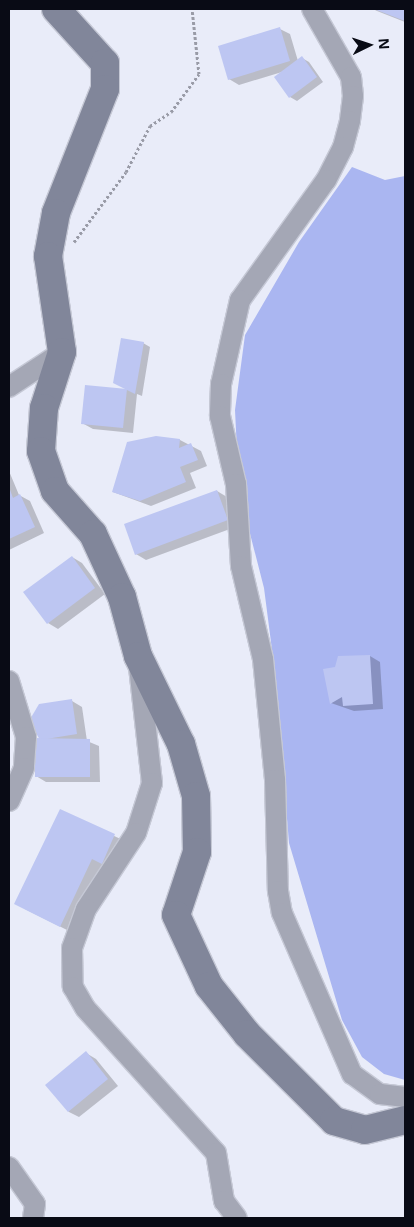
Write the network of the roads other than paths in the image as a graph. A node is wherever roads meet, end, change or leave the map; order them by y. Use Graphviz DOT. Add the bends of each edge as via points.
graph roads {
  1 [pos="56,9"];
  2 [pos="312,9"];
  3 [pos="62,352"];
  4 [pos="9,387"];
  5 [pos="138,656"];
  6 [pos="9,681"];
  7 [pos="9,801"];
  8 [pos="405,1098"];
  9 [pos="405,1120"];
  10 [pos="9,1167"];
  11 [pos="33,1218"];
  12 [pos="237,1218"];
  1 -- 3 [label="main road" via="106,63 106,89 56,213 48,256"];
  2 -- 8 [label="street" via="351,77 350,121 343,147 326,180 240,300 221,384 220,416 236,484 240,566 263,659 276,780 278,890 282,913 352,1074 380,1094"];
  3 -- 4 [label="street"];
  3 -- 5 [label="main road" via="44,408 41,451 55,490 97,543 122,597"];
  5 -- 9 [label="main road" via="181,744 196,796 197,852 176,914 209,986 247,1034 334,1121 365,1130"];
  5 -- 12 [label="street" via="152,783 136,833 86,909 72,948 73,987 86,1008 216,1153 224,1201"];
  6 -- 7 [label="street" via="26,737 24,768"];
  10 -- 11 [label="street" via="35,1204"];
}
